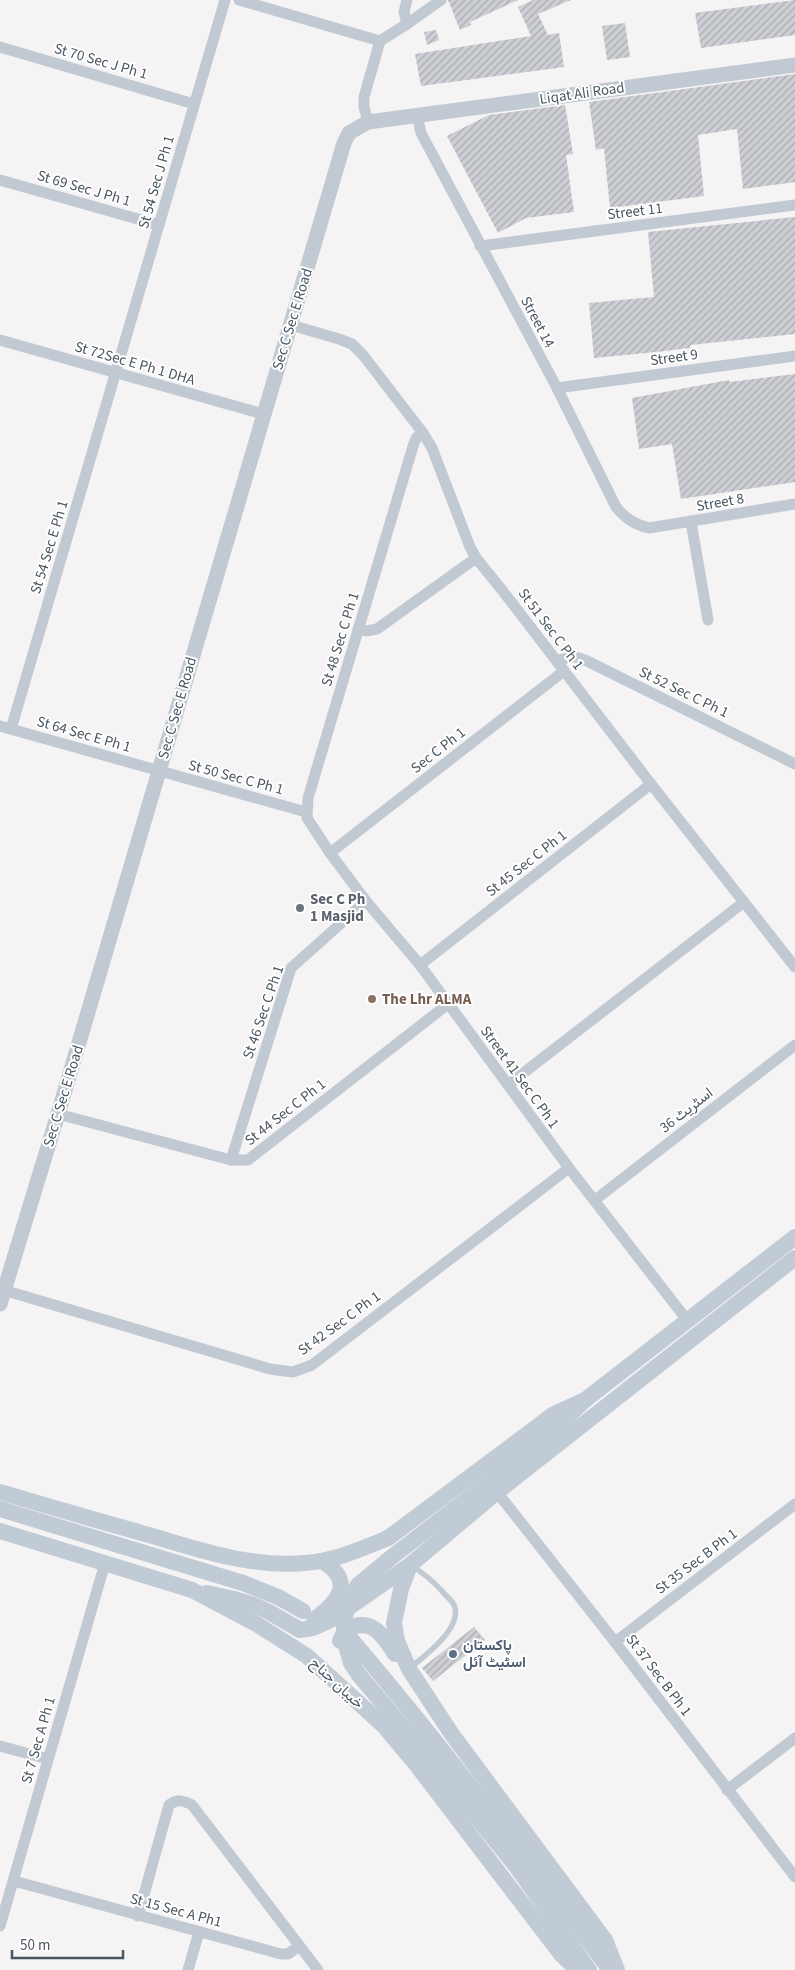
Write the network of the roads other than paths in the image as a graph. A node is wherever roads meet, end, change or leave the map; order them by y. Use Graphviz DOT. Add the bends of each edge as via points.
graph roads {
  1 [pos="225,0"];
  2 [pos="239,0"];
  3 [pos="408,0"];
  4 [pos="441,0"];
  5 [pos="407,24"];
  6 [pos="380,41"];
  7 [pos="0,47"];
  8 [pos="795,65"];
  9 [pos="194,104"];
  10 [pos="417,115"];
  11 [pos="368,122"];
  12 [pos="0,180"];
  13 [pos="795,206"];
  14 [pos="159,224"];
  15 [pos="480,246"];
  16 [pos="291,325"];
  17 [pos="0,340"];
  18 [pos="795,356"];
  19 [pos="116,373"];
  20 [pos="557,388"];
  21 [pos="263,414"];
  22 [pos="423,433"];
  23 [pos="795,504"];
  24 [pos="691,522"];
  25 [pos="649,528"];
  26 [pos="476,558"];
  27 [pos="708,620"];
  28 [pos="358,629"];
  29 [pos="557,661"];
  30 [pos="564,671"];
  31 [pos="5,727"];
  32 [pos="795,764"];
  33 [pos="159,771"];
  34 [pos="651,784"];
  35 [pos="306,812"];
  36 [pos="330,853"];
  37 [pos="366,901"];
  38 [pos="744,902"];
  39 [pos="420,965"];
  40 [pos="795,966"];
  41 [pos="448,1004"];
  42 [pos="795,1045"];
  43 [pos="508,1085"];
  44 [pos="58,1114"];
  45 [pos="231,1160"];
  46 [pos="569,1168"];
  47 [pos="595,1200"];
  48 [pos="795,1238"];
  49 [pos="795,1258"];
  50 [pos="1,1295"];
  51 [pos="687,1320"];
  52 [pos="585,1400"];
  53 [pos="0,1492"];
  54 [pos="497,1492"];
  55 [pos="795,1504"];
  56 [pos="0,1509"];
  57 [pos="0,1531"];
  58 [pos="322,1561"];
  59 [pos="105,1563"];
  60 [pos="410,1565"];
  61 [pos="192,1590"];
  62 [pos="303,1611"];
  63 [pos="313,1628"];
  64 [pos="350,1638"];
  65 [pos="615,1642"];
  66 [pos="409,1669"];
  67 [pos="384,1726"];
  68 [pos="795,1738"];
  69 [pos="0,1746"];
  70 [pos="48,1759"];
  71 [pos="727,1790"];
  72 [pos="795,1877"];
  73 [pos="14,1881"];
  74 [pos="138,1916"];
  75 [pos="0,1926"];
  76 [pos="199,1932"];
  77 [pos="299,1946"];
  78 [pos="188,1970"];
  79 [pos="318,1970"];
  80 [pos="577,1970"];
  81 [pos="590,1970"];
  82 [pos="610,1970"];
  83 [pos="617,1970"];
  1 -- 9 [label="street, St 54 Sec J Ph 1"];
  2 -- 6 [label="street"];
  3 -- 5 [label="street" via="404,12"];
  4 -- 5 [label="street"];
  5 -- 6 [label="street"];
  6 -- 11 [label="street" via="364,97"];
  7 -- 9 [label="street, St 70 Sec J Ph 1"];
  8 -- 10 [label="street, Liqat Ali Road"];
  9 -- 14 [label="street, St 54 Sec J Ph 1"];
  10 -- 11 [label="street, Liqat Ali Road"];
  10 -- 15 [label="street, Street 14" via="420,133"];
  11 -- 16 [label="street, Sec C Sec E Road" via="349,133 344,143"];
  12 -- 14 [label="street, St 69 Sec J Ph 1"];
  13 -- 15 [label="street, Street 11"];
  14 -- 19 [label="street, St 54 Sec J Ph 1"];
  15 -- 20 [label="street, Street 14"];
  16 -- 21 [label="street, Sec C Sec E Road"];
  16 -- 22 [label="street, St 51 Sec C Ph 1" via="352,344"];
  17 -- 19 [label="street, St 72Sec E Ph 1 DHA"];
  18 -- 20 [label="street, Street 9"];
  19 -- 21 [label="street, St 72Sec E Ph 1 DHA"];
  19 -- 31 [label="street, St 54 Sec E Ph 1"];
  20 -- 25 [label="street, Street 14" via="616,507 634,524"];
  21 -- 33 [label="street, Sec C Sec E Road"];
  22 -- 26 [label="street, St 51 Sec C Ph 1"];
  22 -- 28 [label="street, St 48 Sec C Ph 1" via="414,443"];
  23 -- 24 [label="street, Street 8"];
  24 -- 25 [label="street, Street 8"];
  24 -- 27 [label="street"];
  26 -- 28 [label="street" via="376,629"];
  26 -- 29 [label="street, St 51 Sec C Ph 1"];
  28 -- 35 [label="street, St 48 Sec C Ph 1"];
  29 -- 30 [label="street, St 51 Sec C Ph 1"];
  29 -- 32 [label="street, St 52 Sec C Ph 1" via="572,656 584,660"];
  30 -- 34 [label="street, St 51 Sec C Ph 1"];
  30 -- 36 [label="street, Sec C Ph 1"];
  31 -- 33 [label="street, St 64 Sec E Ph 1"];
  33 -- 35 [label="street, St 50 Sec C Ph 1"];
  33 -- 44 [label="street, Sec C Sec E Road"];
  34 -- 38 [label="street, St 51 Sec C Ph 1"];
  34 -- 39 [label="street, St 45 Sec C Ph 1"];
  35 -- 36 [label="street" via="310,824"];
  36 -- 37 [label="street, Street 41 Sec C Ph 1"];
  37 -- 39 [label="street, Street 41 Sec C Ph 1"];
  37 -- 45 [label="street, St 46 Sec C Ph 1" via="291,968"];
  38 -- 40 [label="street, St 51 Sec C Ph 1"];
  38 -- 43 [label="street"];
  39 -- 41 [label="street, Street 41 Sec C Ph 1"];
  41 -- 43 [label="street, Street 41 Sec C Ph 1"];
  41 -- 45 [label="street, St 44 Sec C Ph 1" via="248,1160"];
  42 -- 47 [label="street, اسٹریٹ 36"];
  43 -- 46 [label="street, Street 41 Sec C Ph 1"];
  44 -- 45 [label="street, St 44 Sec C Ph 1"];
  44 -- 50 [label="street, Sec C Sec E Road"];
  46 -- 47 [label="street, Street 41 Sec C Ph 1"];
  46 -- 50 [label="street, St 42 Sec C Ph 1" via="312,1364 293,1372"];
  47 -- 51 [label="street, Street 41 Sec C Ph 1"];
  48 -- 51 [label="main road"];
  49 -- 54 [label="main road"];
  51 -- 52 [label="main road"];
  52 -- 58 [label="main road" via="554,1414 388,1538"];
  52 -- 81 [label="main road, bridge" via="540,1443 358,1585 349,1601 344,1639 359,1675 516,1866"];
  53 -- 58 [label="main road" via="240,1559 273,1564"];
  54 -- 60 [label="main road"];
  54 -- 65 [label="street, St 37 Sec B Ph 1"];
  55 -- 65 [label="street, St 35 Sec B Ph 1"];
  56 -- 62 [label="main road" via="243,1582"];
  57 -- 59 [label="main road, خیبان جناح"];
  58 -- 63 [label="main road" via="338,1573 341,1584 334,1602 315,1619"];
  59 -- 61 [label="main road, خیبان جناح"];
  59 -- 70 [label="street, St 7 Sec A Ph 1"];
  60 -- 63 [label="main road" via="332,1620"];
  60 -- 66 [label="main road" via="394,1623 397,1642"];
  60 -- 66 [label="lane" via="452,1602 455,1616 449,1632"];
  61 -- 63 [label="main road" via="254,1605 300,1630"];
  61 -- 67 [label="main road, خیبان جناح" via="307,1656"];
  64 -- 82 [label="main road" via="522,1853"];
  65 -- 71 [label="street, St 37 Sec B Ph 1"];
  66 -- 67 [label="main road" via="382,1634 369,1626 357,1624 342,1633 340,1647 346,1667 372,1702"];
  66 -- 83 [label="main road" via="451,1733 604,1940"];
  67 -- 80 [label="main road, خیبان جناح" via="560,1953"];
  68 -- 71 [label="street"];
  69 -- 70 [label="street"];
  70 -- 73 [label="street, St 7 Sec A Ph 1"];
  71 -- 72 [label="street, St 37 Sec B Ph 1"];
  73 -- 74 [label="street, St 15 Sec A Ph1"];
  73 -- 75 [label="street, St 7 Sec A Ph 1"];
  74 -- 76 [label="street, St 15 Sec A Ph1"];
  74 -- 77 [label="street" via="169,1804 181,1800 192,1806"];
  76 -- 77 [label="street, St 15 Sec A Ph1" via="281,1954 288,1954"];
  76 -- 78 [label="street"];
  77 -- 79 [label="street"];
}
